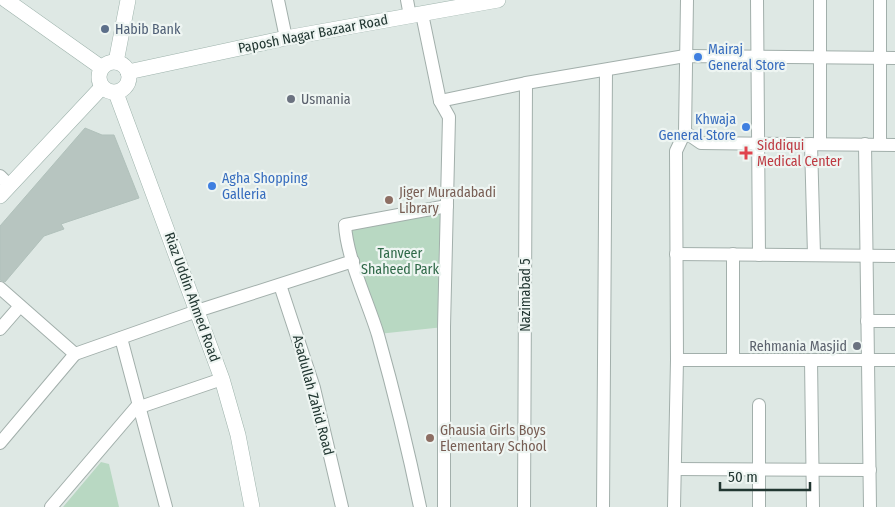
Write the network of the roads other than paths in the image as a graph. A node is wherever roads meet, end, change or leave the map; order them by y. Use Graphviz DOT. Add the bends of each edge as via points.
graph roads {
  1 [pos="6,0"];
  2 [pos="128,0"];
  3 [pos="278,0"];
  4 [pos="407,0"];
  5 [pos="498,0"];
  6 [pos="687,0"];
  7 [pos="757,0"];
  8 [pos="820,0"];
  9 [pos="880,0"];
  10 [pos="416,15"];
  11 [pos="286,38"];
  12 [pos="685,56"];
  13 [pos="757,57"];
  14 [pos="820,58"];
  15 [pos="880,58"];
  16 [pos="895,58"];
  17 [pos="116,62"];
  18 [pos="102,68"];
  19 [pos="606,70"];
  20 [pos="128,72"];
  21 [pos="526,83"];
  22 [pos="109,90"];
  23 [pos="440,101"];
  24 [pos="685,132"];
  25 [pos="757,144"];
  26 [pos="816,144"];
  27 [pos="865,144"];
  28 [pos="880,144"];
  29 [pos="895,145"];
  30 [pos="3,186"];
  31 [pos="447,206"];
  32 [pos="676,254"];
  33 [pos="733,254"];
  34 [pos="759,255"];
  35 [pos="814,255"];
  36 [pos="866,256"];
  37 [pos="895,256"];
  38 [pos="353,261"];
  39 [pos="280,284"];
  40 [pos="0,288"];
  41 [pos="20,306"];
  42 [pos="197,311"];
  43 [pos="867,321"];
  44 [pos="895,322"];
  45 [pos="0,329"];
  46 [pos="120,338"];
  47 [pos="75,354"];
  48 [pos="677,360"];
  49 [pos="733,360"];
  50 [pos="811,360"];
  51 [pos="868,360"];
  52 [pos="895,360"];
  53 [pos="222,379"];
  54 [pos="759,405"];
  55 [pos="139,406"];
  56 [pos="0,443"];
  57 [pos="675,469"];
  58 [pos="759,470"];
  59 [pos="813,470"];
  60 [pos="870,470"];
  61 [pos="51,507"];
  62 [pos="166,507"];
  63 [pos="252,507"];
  64 [pos="342,507"];
  65 [pos="420,507"];
  66 [pos="444,507"];
  67 [pos="524,507"];
  68 [pos="602,507"];
  69 [pos="674,507"];
  70 [pos="760,507"];
  71 [pos="813,507"];
  72 [pos="870,507"];
  1 -- 18 [label="main road"];
  2 -- 17 [label="main road"];
  3 -- 11 [label="street"];
  4 -- 10 [label="street"];
  5 -- 10 [label="main road, Paposh Nagar Bazaar Road"];
  6 -- 12 [label="street"];
  7 -- 13 [label="street"];
  8 -- 14 [label="street"];
  9 -- 15 [label="street"];
  10 -- 11 [label="main road, Paposh Nagar Bazaar Road"];
  10 -- 23 [label="street"];
  11 -- 20 [label="main road, Paposh Nagar Bazaar Road"];
  12 -- 13 [label="street"];
  12 -- 19 [label="street"];
  12 -- 24 [label="street"];
  13 -- 14 [label="street"];
  13 -- 25 [label="street"];
  14 -- 15 [label="street"];
  14 -- 26 [label="street"];
  15 -- 16 [label="street"];
  15 -- 28 [label="street"];
  17 -- 18 [label="main road"];
  17 -- 20 [label="main road"];
  18 -- 22 [label="main road" via="98,78"];
  19 -- 21 [label="street"];
  19 -- 68 [label="street"];
  20 -- 22 [label="main road" via="129,81 120,92"];
  21 -- 23 [label="street"];
  21 -- 67 [label="street, Nazimabad 5"];
  22 -- 30 [label="main road"];
  22 -- 42 [label="main road, Riaz Uddin Ahmed Road"];
  23 -- 31 [label="street" via="449,117"];
  24 -- 25 [label="street" via="701,143"];
  24 -- 32 [label="street" via="676,151"];
  25 -- 26 [label="street"];
  25 -- 34 [label="street"];
  26 -- 27 [label="street"];
  26 -- 35 [label="street"];
  27 -- 28 [label="street"];
  27 -- 36 [label="street"];
  28 -- 29 [label="street"];
  31 -- 38 [label="street" via="347,224"];
  31 -- 66 [label="street"];
  32 -- 33 [label="street"];
  32 -- 48 [label="street"];
  33 -- 34 [label="street"];
  33 -- 49 [label="street"];
  34 -- 35 [label="street"];
  35 -- 36 [label="street"];
  36 -- 37 [label="street"];
  36 -- 43 [label="street"];
  38 -- 39 [label="street"];
  38 -- 65 [label="street" via="380,343 407,443"];
  39 -- 42 [label="street"];
  39 -- 64 [label="street, Asadullah Zahid Road" via="314,388"];
  40 -- 41 [label="street"];
  41 -- 45 [label="street"];
  41 -- 47 [label="street"];
  42 -- 46 [label="street"];
  42 -- 53 [label="main road, Riaz Uddin Ahmed Road"];
  43 -- 44 [label="street"];
  43 -- 51 [label="street"];
  46 -- 47 [label="street"];
  46 -- 55 [label="street"];
  47 -- 56 [label="street"];
  48 -- 49 [label="street"];
  48 -- 57 [label="street"];
  49 -- 50 [label="street"];
  50 -- 51 [label="street"];
  50 -- 59 [label="street"];
  51 -- 52 [label="street"];
  51 -- 60 [label="street"];
  53 -- 55 [label="street"];
  53 -- 63 [label="main road, Riaz Uddin Ahmed Road" via="238,435"];
  54 -- 58 [label="street"];
  55 -- 61 [label="street"];
  55 -- 62 [label="street"];
  57 -- 58 [label="street"];
  57 -- 69 [label="street"];
  58 -- 59 [label="street"];
  58 -- 70 [label="street"];
  59 -- 60 [label="street"];
  59 -- 71 [label="street"];
  60 -- 72 [label="street"];
}
